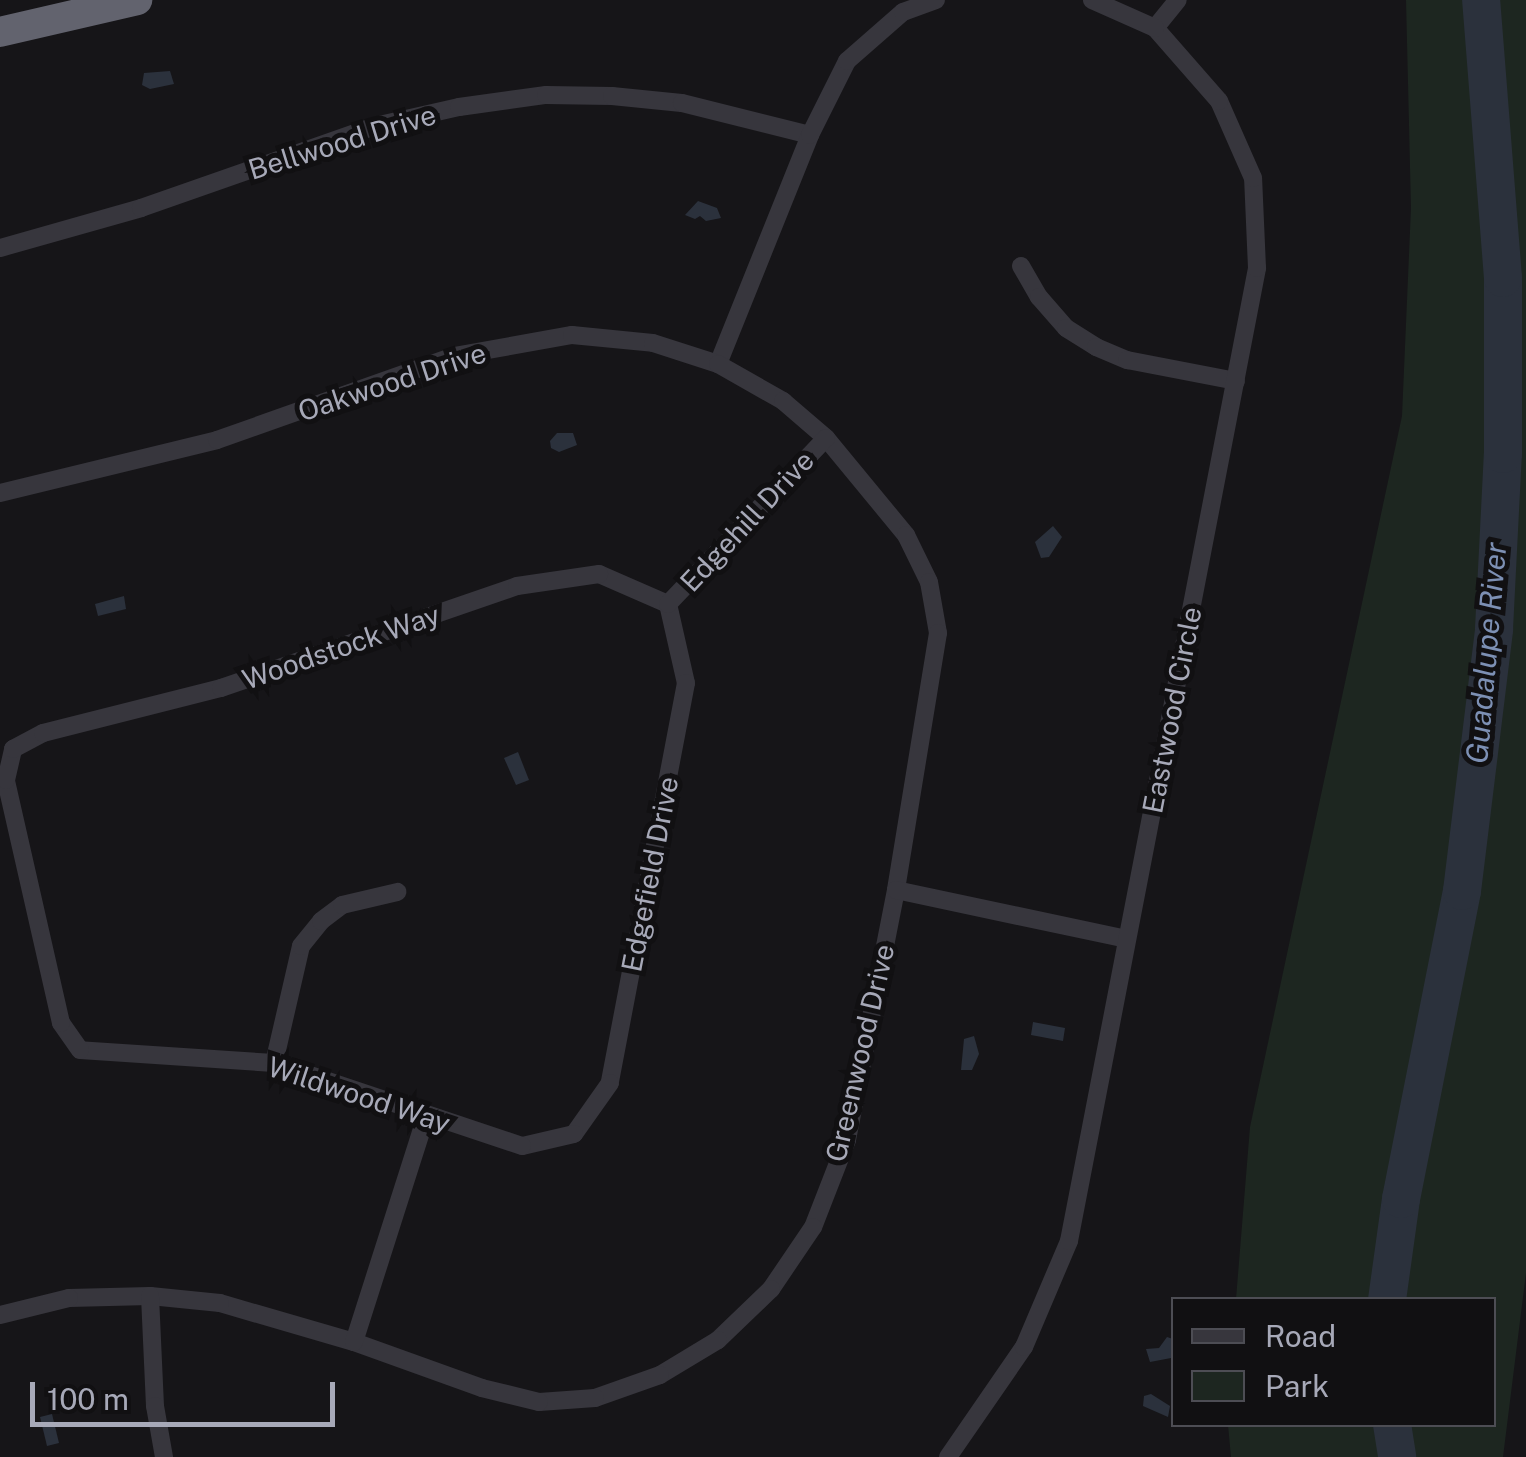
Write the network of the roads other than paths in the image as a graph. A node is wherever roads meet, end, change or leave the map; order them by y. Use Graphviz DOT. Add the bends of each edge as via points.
graph roads {
  1 [pos="137,0"];
  2 [pos="936,0"];
  3 [pos="1092,0"];
  4 [pos="1178,0"];
  5 [pos="1155,28"];
  6 [pos="0,32"];
  7 [pos="810,135"];
  8 [pos="0,248"];
  9 [pos="1021,266"];
  10 [pos="718,364"];
  11 [pos="1236,381"];
  12 [pos="826,438"];
  13 [pos="0,493"];
  14 [pos="668,604"];
  15 [pos="896,890"];
  16 [pos="397,892"];
  17 [pos="1127,939"];
  18 [pos="80,1050"];
  19 [pos="274,1063"];
  20 [pos="426,1116"];
  21 [pos="574,1134"];
  22 [pos="150,1296"];
  23 [pos="0,1315"];
  24 [pos="354,1342"];
  25 [pos="960,1453"];
  26 [pos="164,1457"];
  1 -- 6 [label="highway"];
  2 -- 7 [label="street" via="903,12 847,61"];
  3 -- 5 [label="street, Eastwood Circle"];
  4 -- 5 [label="street"];
  5 -- 11 [label="street, Eastwood Circle" via="1219,101 1253,178 1257,268"];
  7 -- 8 [label="street, Bellwood Drive" via="682,103 630,98 546,96 476,105 374,126 141,208"];
  7 -- 10 [label="street"];
  9 -- 11 [label="street" via="1066,328 1096,347 1128,360"];
  10 -- 12 [label="street, Oakwood Drive" via="783,401"];
  10 -- 13 [label="street, Oakwood Drive" via="653,343 572,335 514,345 454,356 218,440"];
  11 -- 17 [label="street, Eastwood Circle"];
  12 -- 14 [label="street, Edgehill Drive"];
  12 -- 15 [label="street, Greenwood Drive" via="906,535 929,582 938,634"];
  14 -- 18 [label="street, Woodstock Way" via="599,574 517,586 221,688 43,734 13,749 6,780 61,1023"];
  14 -- 21 [label="street, Edgefield Drive" via="686,683 610,1083"];
  15 -- 17 [label="street"];
  15 -- 24 [label="street, Greenwood Drive" via="847,1140 813,1226 771,1289 718,1340 660,1375 595,1398 539,1402"];
  16 -- 19 [label="street" via="342,905 301,946"];
  17 -- 25 [label="street, Eastwood Circle" via="1069,1241 1024,1347"];
  18 -- 19 [label="street, Wildwood Way"];
  19 -- 20 [label="street, Wildwood Way"];
  20 -- 21 [label="street, Wildwood Way" via="522,1146"];
  20 -- 24 [label="street"];
  22 -- 23 [label="street, Greenwood Drive" via="69,1298"];
  22 -- 24 [label="street, Greenwood Drive" via="220,1303"];
  22 -- 26 [label="street"];
}
